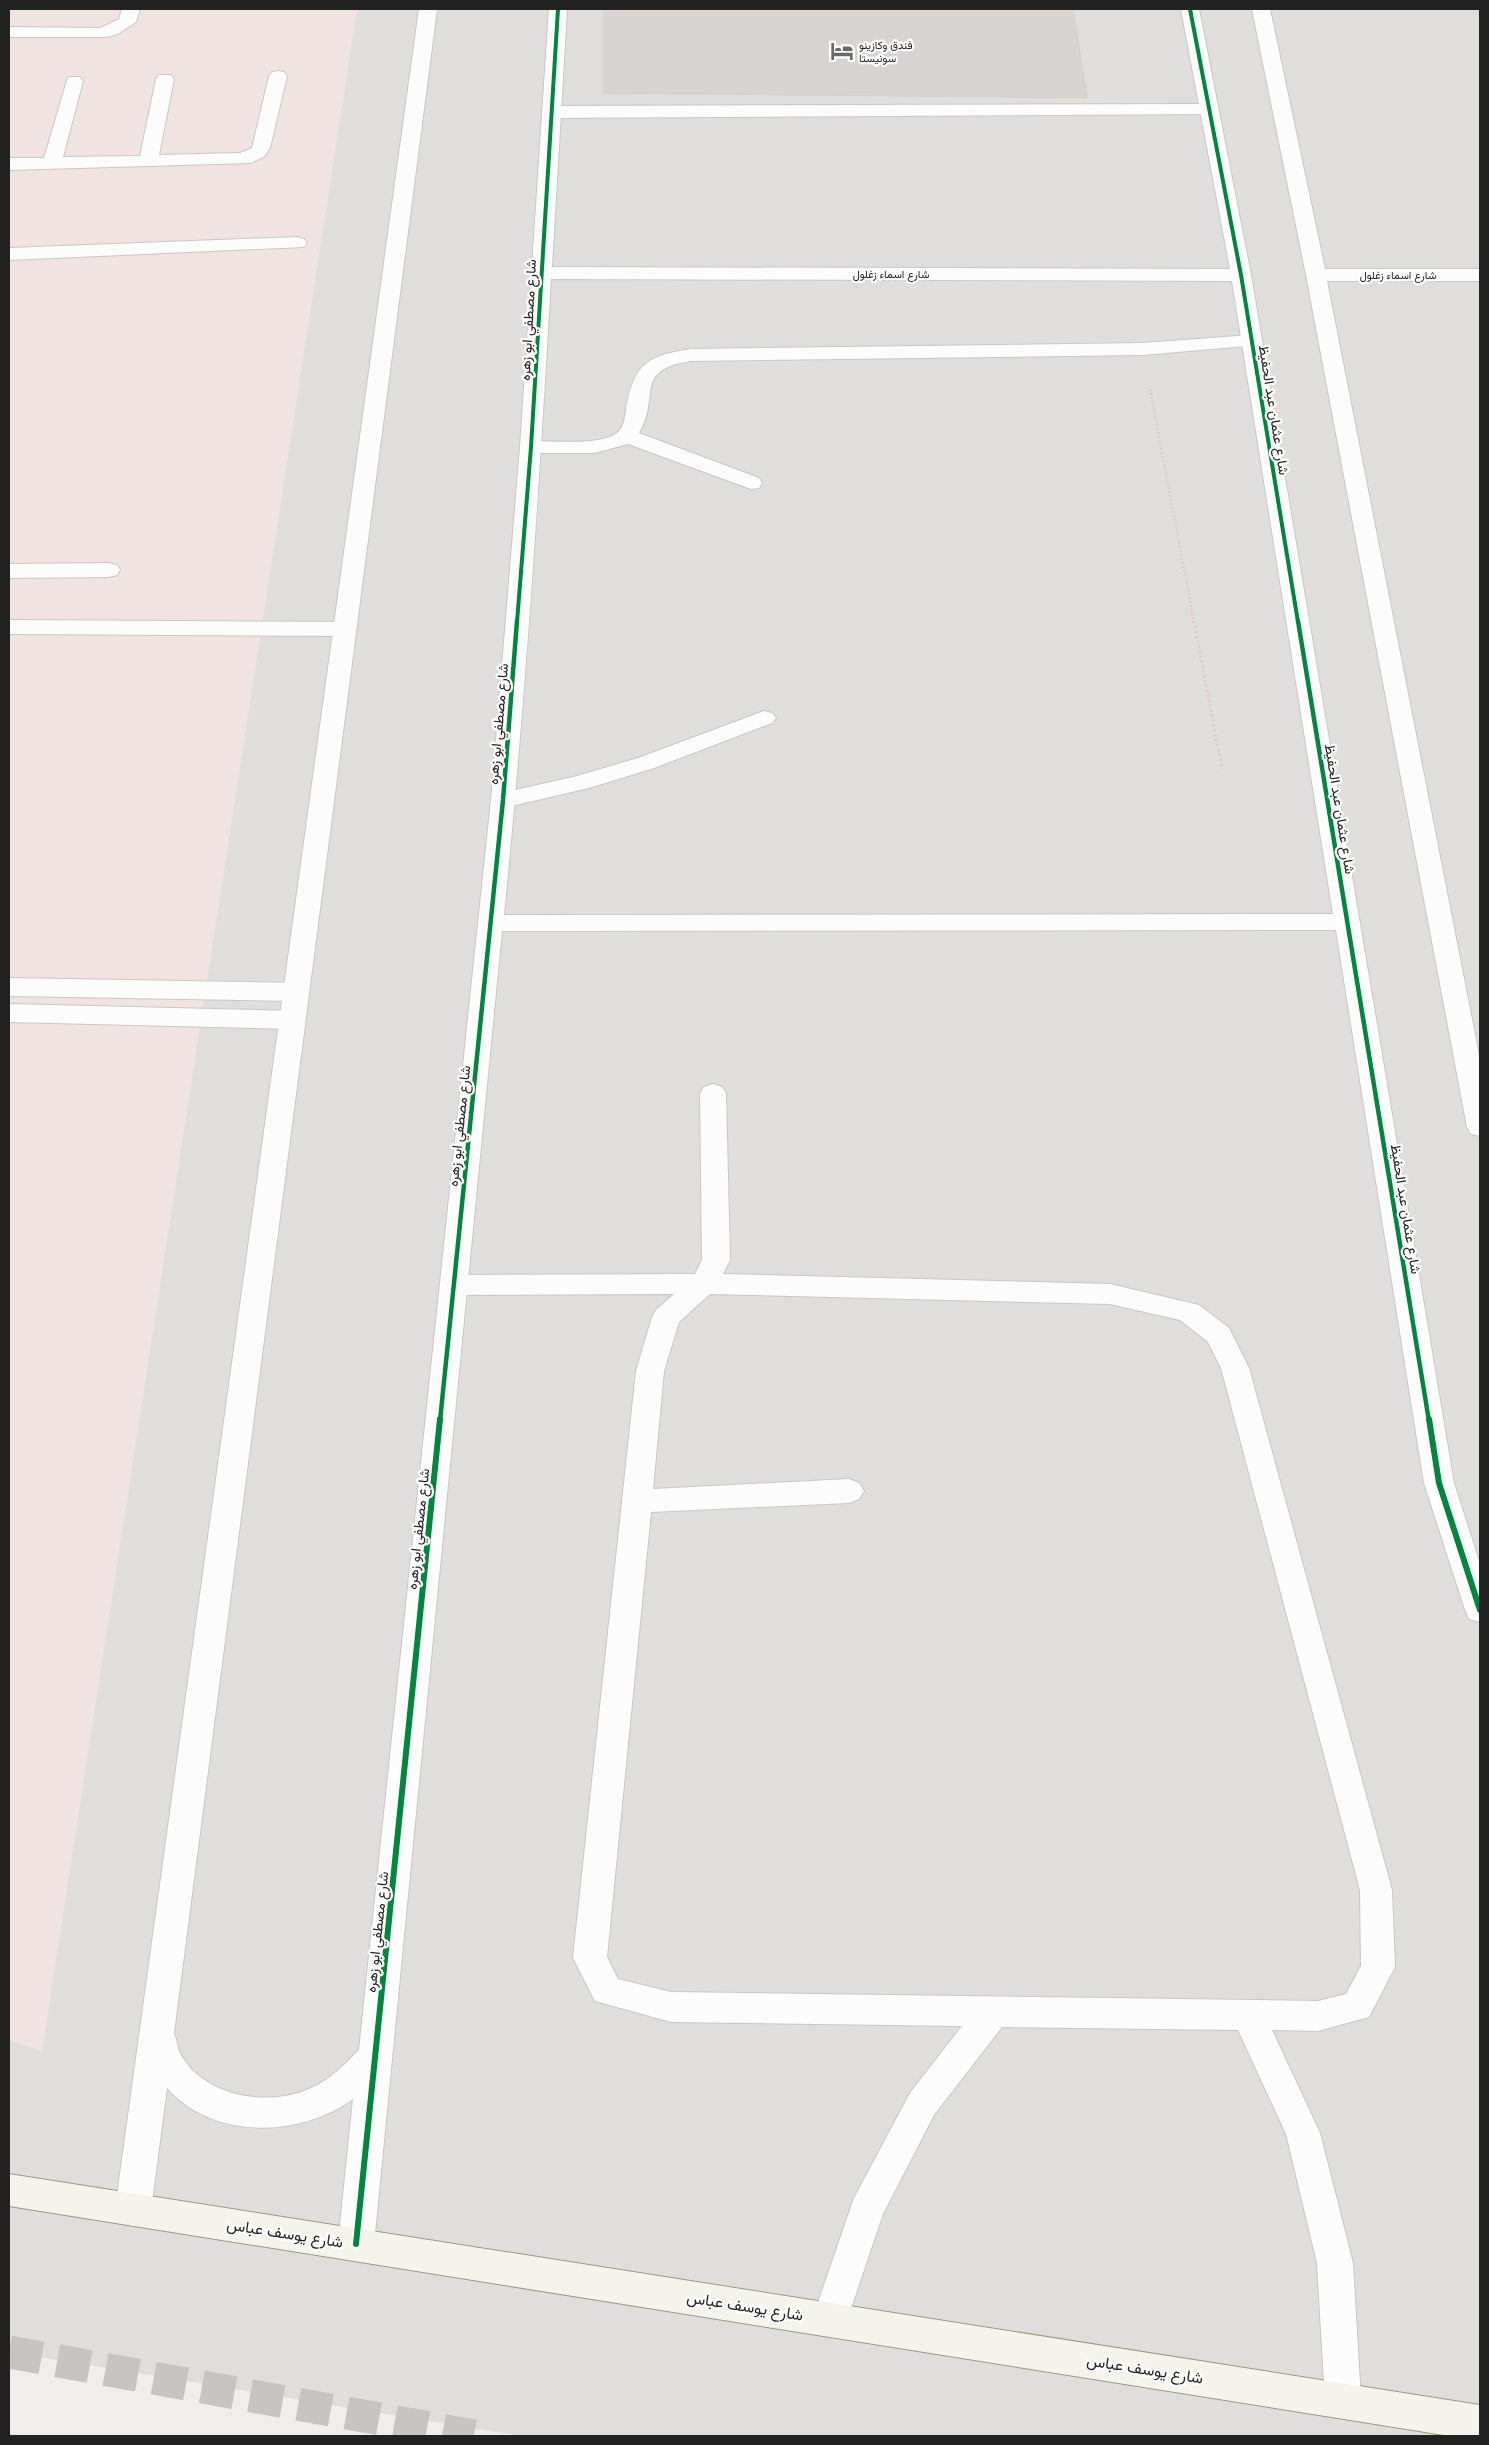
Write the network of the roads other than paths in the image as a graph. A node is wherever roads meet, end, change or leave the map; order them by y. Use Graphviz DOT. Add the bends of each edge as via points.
graph roads {
  1 [pos="131,9"];
  2 [pos="428,9"];
  3 [pos="558,9"];
  4 [pos="1190,9"];
  5 [pos="1261,9"];
  6 [pos="9,32"];
  7 [pos="278,76"];
  8 [pos="165,79"];
  9 [pos="74,81"];
  10 [pos="1209,110"];
  11 [pos="552,112"];
  12 [pos="148,161"];
  13 [pos="52,163"];
  14 [pos="9,164"];
  15 [pos="297,243"];
  16 [pos="9,254"];
  17 [pos="542,274"];
  18 [pos="1240,275"];
  19 [pos="1316,275"];
  20 [pos="1480,275"];
  21 [pos="1251,341"];
  22 [pos="626,436"];
  23 [pos="531,447"];
  24 [pos="750,483"];
  25 [pos="9,570"];
  26 [pos="109,570"];
  27 [pos="9,627"];
  28 [pos="345,629"];
  29 [pos="764,718"];
  30 [pos="503,800"];
  31 [pos="1347,922"];
  32 [pos="491,923"];
  33 [pos="9,987"];
  34 [pos="296,992"];
  35 [pos="9,1013"];
  36 [pos="292,1020"];
  37 [pos="713,1093"];
  38 [pos="1480,1128"];
  39 [pos="704,1284"];
  40 [pos="454,1285"];
  41 [pos="850,1490"];
  42 [pos="637,1501"];
  43 [pos="1480,1610"];
  44 [pos="993,2012"];
  45 [pos="1248,2016"];
  46 [pos="157,2031"];
  47 [pos="376,2055"];
  48 [pos="9,2190"];
  49 [pos="134,2210"];
  50 [pos="356,2244"];
  51 [pos="830,2320"];
  52 [pos="1343,2400"];
  53 [pos="1480,2423"];
  1 -- 6 [label="street" via="127,22 112,30 90,33"];
  2 -- 28 [label="street"];
  3 -- 11 [label="street, شارع مصطفي ابو زهره"];
  4 -- 10 [label="street, شارع عثمان عبد الحفيظ"];
  5 -- 19 [label="street"];
  7 -- 12 [label="street" via="258,152 235,160"];
  8 -- 12 [label="street"];
  9 -- 13 [label="street"];
  10 -- 11 [label="street"];
  10 -- 18 [label="street, شارع عثمان عبد الحفيظ"];
  11 -- 17 [label="street, شارع مصطفي ابو زهره"];
  12 -- 13 [label="street"];
  13 -- 14 [label="street"];
  15 -- 16 [label="street"];
  17 -- 18 [label="street, شارع اسماء زغلول"];
  17 -- 23 [label="street, شارع مصطفي ابو زهره"];
  18 -- 21 [label="street, شارع عثمان عبد الحفيظ"];
  19 -- 20 [label="street, شارع اسماء زغلول"];
  19 -- 38 [label="street"];
  21 -- 22 [label="street" via="1143,349 668,358 654,365 642,377 635,422"];
  21 -- 31 [label="street, شارع عثمان عبد الحفيظ"];
  22 -- 23 [label="street" via="611,444"];
  22 -- 24 [label="street"];
  23 -- 30 [label="street, شارع مصطفي ابو زهره"];
  25 -- 26 [label="street"];
  27 -- 28 [label="street"];
  28 -- 34 [label="street"];
  29 -- 30 [label="street" via="646,763 580,783"];
  30 -- 32 [label="street, شارع مصطفي ابو زهره"];
  31 -- 32 [label="street"];
  31 -- 43 [label="street, شارع عثمان عبد الحفيظ" via="1439,1483"];
  32 -- 40 [label="street, شارع مصطفي ابو زهره"];
  33 -- 34 [label="street"];
  34 -- 36 [label="street"];
  35 -- 36 [label="street"];
  36 -- 46 [label="street"];
  37 -- 39 [label="street" via="716,1260"];
  39 -- 40 [label="street"];
  39 -- 42 [label="street" via="666,1317 650,1371"];
  39 -- 45 [label="street" via="1110,1294 1189,1312 1219,1335 1235,1368 1376,1890 1378,1967 1357,2006 1318,2016"];
  40 -- 47 [label="street, شارع مصطفي ابو زهره"];
  41 -- 42 [label="street"];
  42 -- 44 [label="street" via="590,1958 607,1991 671,2008"];
  44 -- 45 [label="street"];
  44 -- 51 [label="street" via="922,2104 867,2210"];
  45 -- 52 [label="street" via="1303,2133 1333,2254"];
  46 -- 47 [label="street" via="166,2061 185,2086 213,2104 246,2112 284,2112 320,2101 352,2081"];
  46 -- 49 [label="street"];
  47 -- 50 [label="street, شارع مصطفي ابو زهره"];
  48 -- 49 [label="main road, شارع يوسف عباس"];
  49 -- 50 [label="main road, شارع يوسف عباس"];
  50 -- 51 [label="main road, شارع يوسف عباس"];
  51 -- 52 [label="main road, شارع يوسف عباس"];
  52 -- 53 [label="main road, شارع يوسف عباس"];
}
